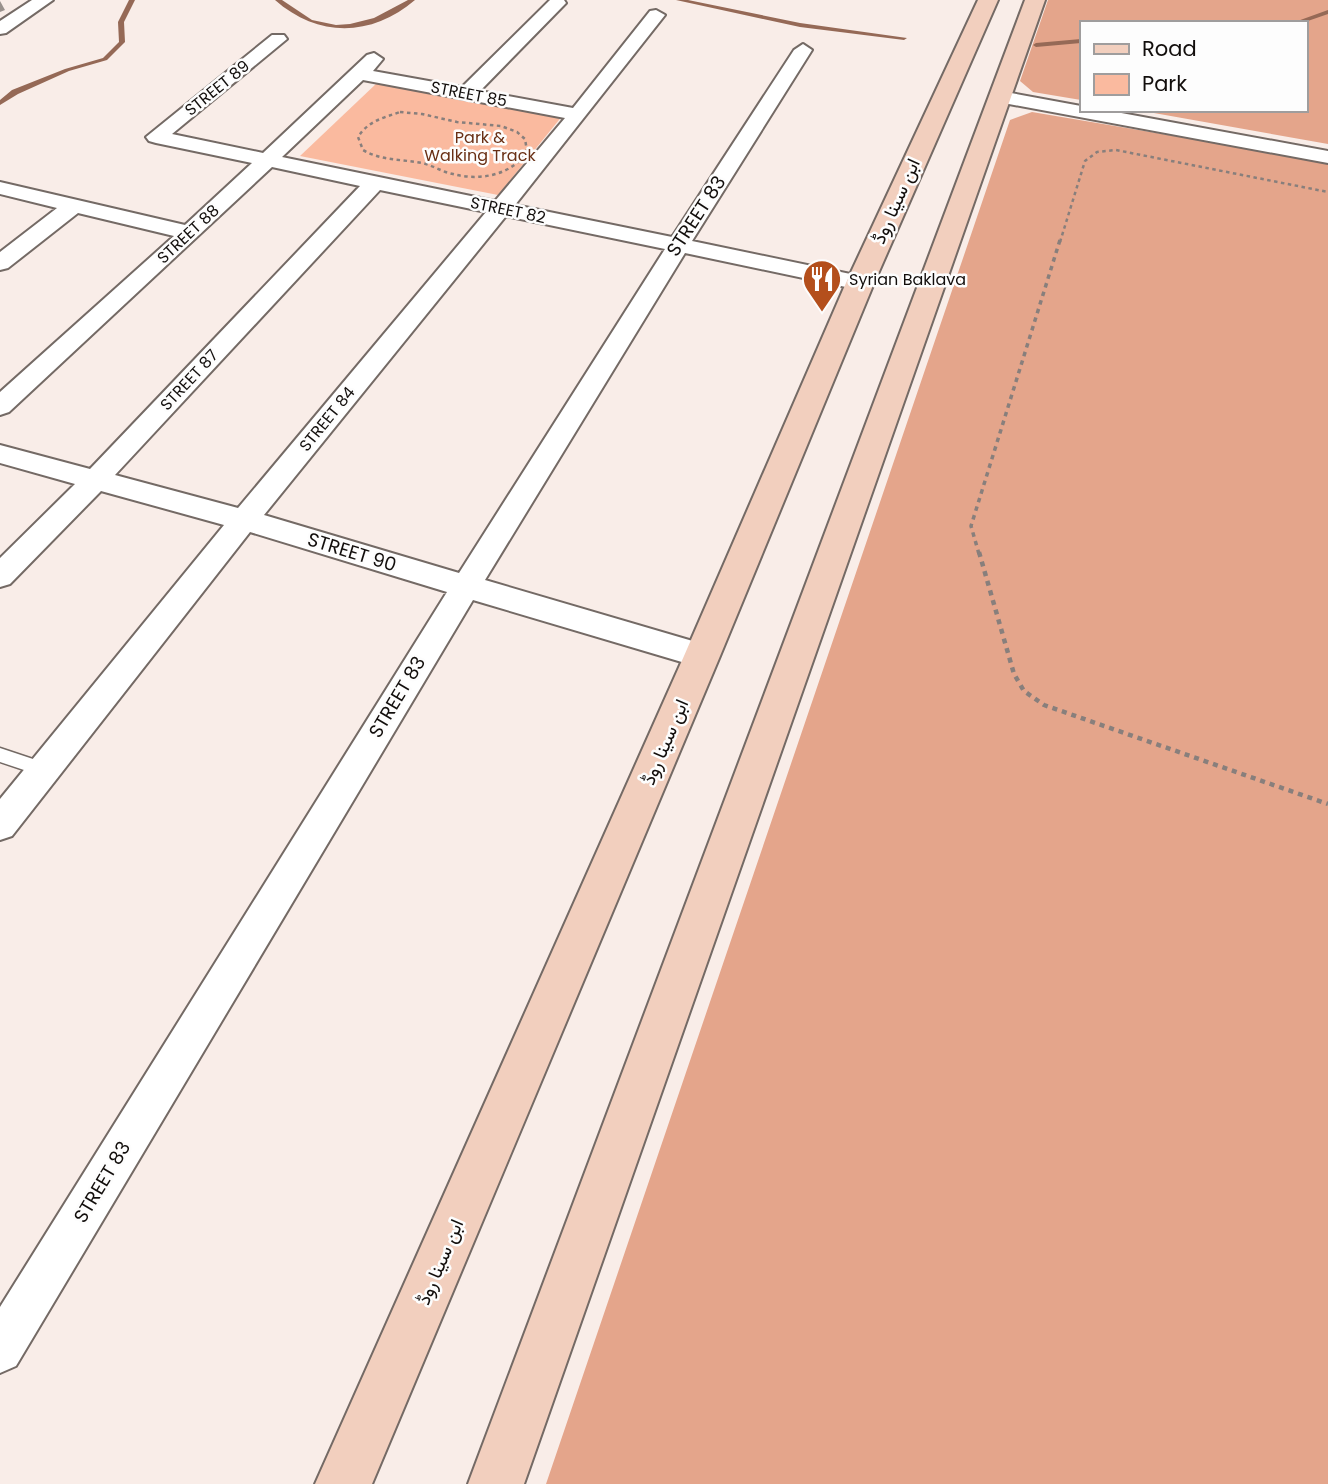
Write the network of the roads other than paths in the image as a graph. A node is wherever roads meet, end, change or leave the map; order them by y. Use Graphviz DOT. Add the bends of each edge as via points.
graph roads {
  1 [pos="988,0"];
  2 [pos="1035,0"];
  3 [pos="557,3"];
  4 [pos="11,4"];
  5 [pos="38,4"];
  6 [pos="656,15"];
  7 [pos="0,29"];
  8 [pos="278,39"];
  9 [pos="803,50"];
  10 [pos="367,66"];
  11 [pos="466,94"];
  12 [pos="1000,97"];
  13 [pos="1080,112"];
  14 [pos="1082,112"];
  15 [pos="578,115"];
  16 [pos="156,137"];
  17 [pos="1328,157"];
  18 [pos="268,160"];
  19 [pos="945,163"];
  20 [pos="375,182"];
  21 [pos="0,188"];
  22 [pos="74,206"];
  23 [pos="501,208"];
  24 [pos="190,233"];
  25 [pos="677,245"];
  26 [pos="0,263"];
  27 [pos="860,283"];
  28 [pos="0,406"];
  29 [pos="0,454"];
  30 [pos="96,479"];
  31 [pos="244,520"];
  32 [pos="0,576"];
  33 [pos="465,586"];
  34 [pos="702,656"];
  35 [pos="0,755"];
  36 [pos="45,770"];
  37 [pos="0,825"];
  38 [pos="0,1350"];
  39 [pos="344,1484"];
  40 [pos="496,1484"];
  1 -- 19 [label="main road, ابن سینا روڈ"];
  2 -- 12 [label="main road, ابن سینا روڈ"];
  3 -- 11 [label="street"];
  4 -- 5 [label="street"];
  5 -- 7 [label="street"];
  6 -- 15 [label="street, STREET 84"];
  8 -- 16 [label="street, STREET 89"];
  9 -- 25 [label="street, STREET 83"];
  10 -- 11 [label="street, STREET 85"];
  10 -- 18 [label="street, STREET 88"];
  11 -- 15 [label="street, STREET 85"];
  12 -- 13 [label="street"];
  12 -- 19 [label="main road, ابن سینا روڈ"];
  14 -- 17 [label="street"];
  15 -- 23 [label="street, STREET 84"];
  16 -- 18 [label="street, STREET 82"];
  18 -- 20 [label="street, STREET 82"];
  18 -- 24 [label="street, STREET 88"];
  19 -- 27 [label="main road, ابن سینا روڈ"];
  19 -- 40 [label="main road, ابن سینا روڈ"];
  20 -- 23 [label="street, STREET 82"];
  20 -- 30 [label="street, STREET 87"];
  21 -- 22 [label="street"];
  22 -- 24 [label="street"];
  22 -- 26 [label="street"];
  23 -- 25 [label="street, STREET 82"];
  23 -- 31 [label="street, STREET 84"];
  24 -- 28 [label="street, STREET 88"];
  25 -- 27 [label="street, STREET 82"];
  25 -- 33 [label="street, STREET 83"];
  27 -- 34 [label="main road, ابن سینا روڈ"];
  29 -- 30 [label="street, STREET 90"];
  30 -- 31 [label="street, STREET 90"];
  30 -- 32 [label="street, STREET 87"];
  31 -- 33 [label="street, STREET 90"];
  31 -- 36 [label="street, STREET 84"];
  33 -- 34 [label="street, STREET 90"];
  33 -- 38 [label="street, STREET 83"];
  34 -- 39 [label="main road, ابن سینا روڈ"];
  35 -- 36 [label="lane"];
  36 -- 37 [label="street, STREET 84"];
}
